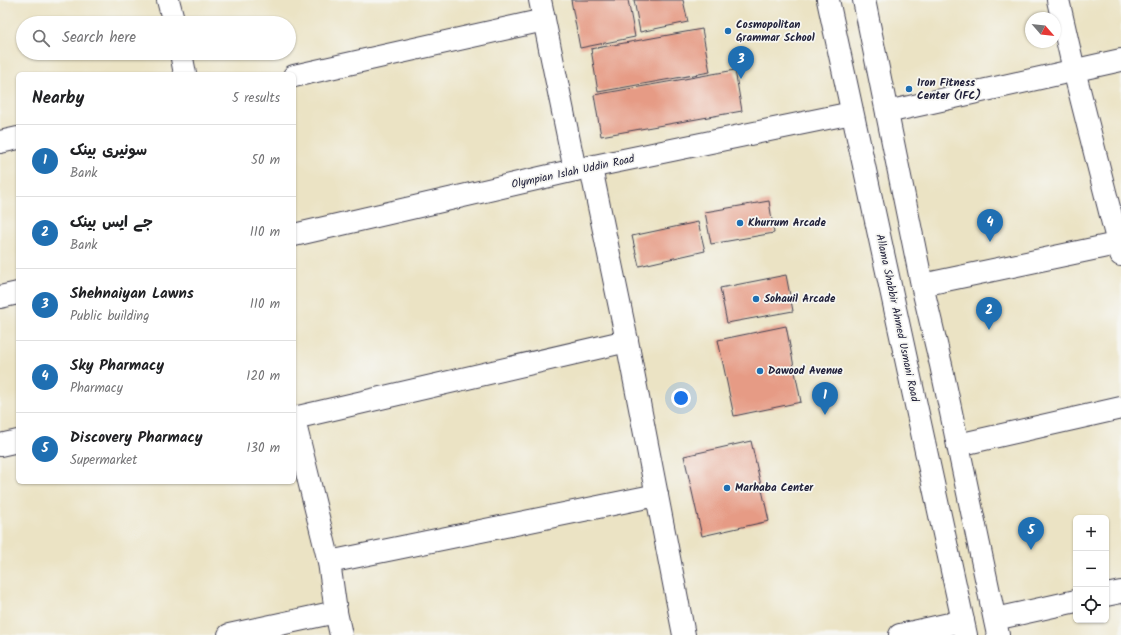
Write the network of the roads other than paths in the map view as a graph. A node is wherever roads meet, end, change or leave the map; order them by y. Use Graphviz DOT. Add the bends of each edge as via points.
graph roads {
  1 [pos="168,0"];
  2 [pos="828,0"];
  3 [pos="864,0"];
  4 [pos="1058,0"];
  5 [pos="542,10"];
  6 [pos="172,16"];
  7 [pos="183,60"];
  8 [pos="1121,60"];
  9 [pos="1074,70"];
  10 [pos="186,72"];
  11 [pos="296,75"];
  12 [pos="887,112"];
  13 [pos="852,113"];
  14 [pos="16,138"];
  15 [pos="0,142"];
  16 [pos="583,169"];
  17 [pos="296,235"];
  18 [pos="1120,247"];
  19 [pos="922,285"];
  20 [pos="16,294"];
  21 [pos="0,297"];
  22 [pos="627,341"];
  23 [pos="1121,408"];
  24 [pos="296,419"];
  25 [pos="296,427"];
  26 [pos="16,441"];
  27 [pos="0,445"];
  28 [pos="958,445"];
  29 [pos="657,495"];
  30 [pos="329,562"];
  31 [pos="1121,592"];
  32 [pos="1109,594"];
  33 [pos="1073,603"];
  34 [pos="336,612"];
  35 [pos="997,627"];
  36 [pos="965,628"];
  37 [pos="229,635"];
  38 [pos="341,635"];
  39 [pos="684,635"];
  40 [pos="900,635"];
  1 -- 6 [label="street"];
  2 -- 13 [label="street, Allama Shabbir Ahmed Usmani Road"];
  3 -- 12 [label="street"];
  4 -- 9 [label="street"];
  5 -- 11 [label="street"];
  5 -- 16 [label="street"];
  7 -- 10 [label="street"];
  8 -- 9 [label="street"];
  9 -- 12 [label="street"];
  9 -- 18 [label="street"];
  12 -- 19 [label="street"];
  13 -- 16 [label="street, Olympian Islah Uddin Road"];
  13 -- 36 [label="street, Allama Shabbir Ahmed Usmani Road"];
  14 -- 15 [label="street"];
  16 -- 17 [label="street, Olympian Islah Uddin Road"];
  16 -- 22 [label="street"];
  18 -- 19 [label="street"];
  19 -- 28 [label="street"];
  20 -- 21 [label="street"];
  22 -- 24 [label="street"];
  22 -- 29 [label="street"];
  23 -- 28 [label="street"];
  25 -- 30 [label="street"];
  26 -- 27 [label="street"];
  28 -- 35 [label="street"];
  29 -- 30 [label="street"];
  29 -- 39 [label="street"];
  30 -- 34 [label="street"];
  31 -- 32 [label="street"];
  33 -- 35 [label="street"];
  34 -- 37 [label="street"];
  34 -- 38 [label="street"];
  36 -- 40 [label="street"];
}
